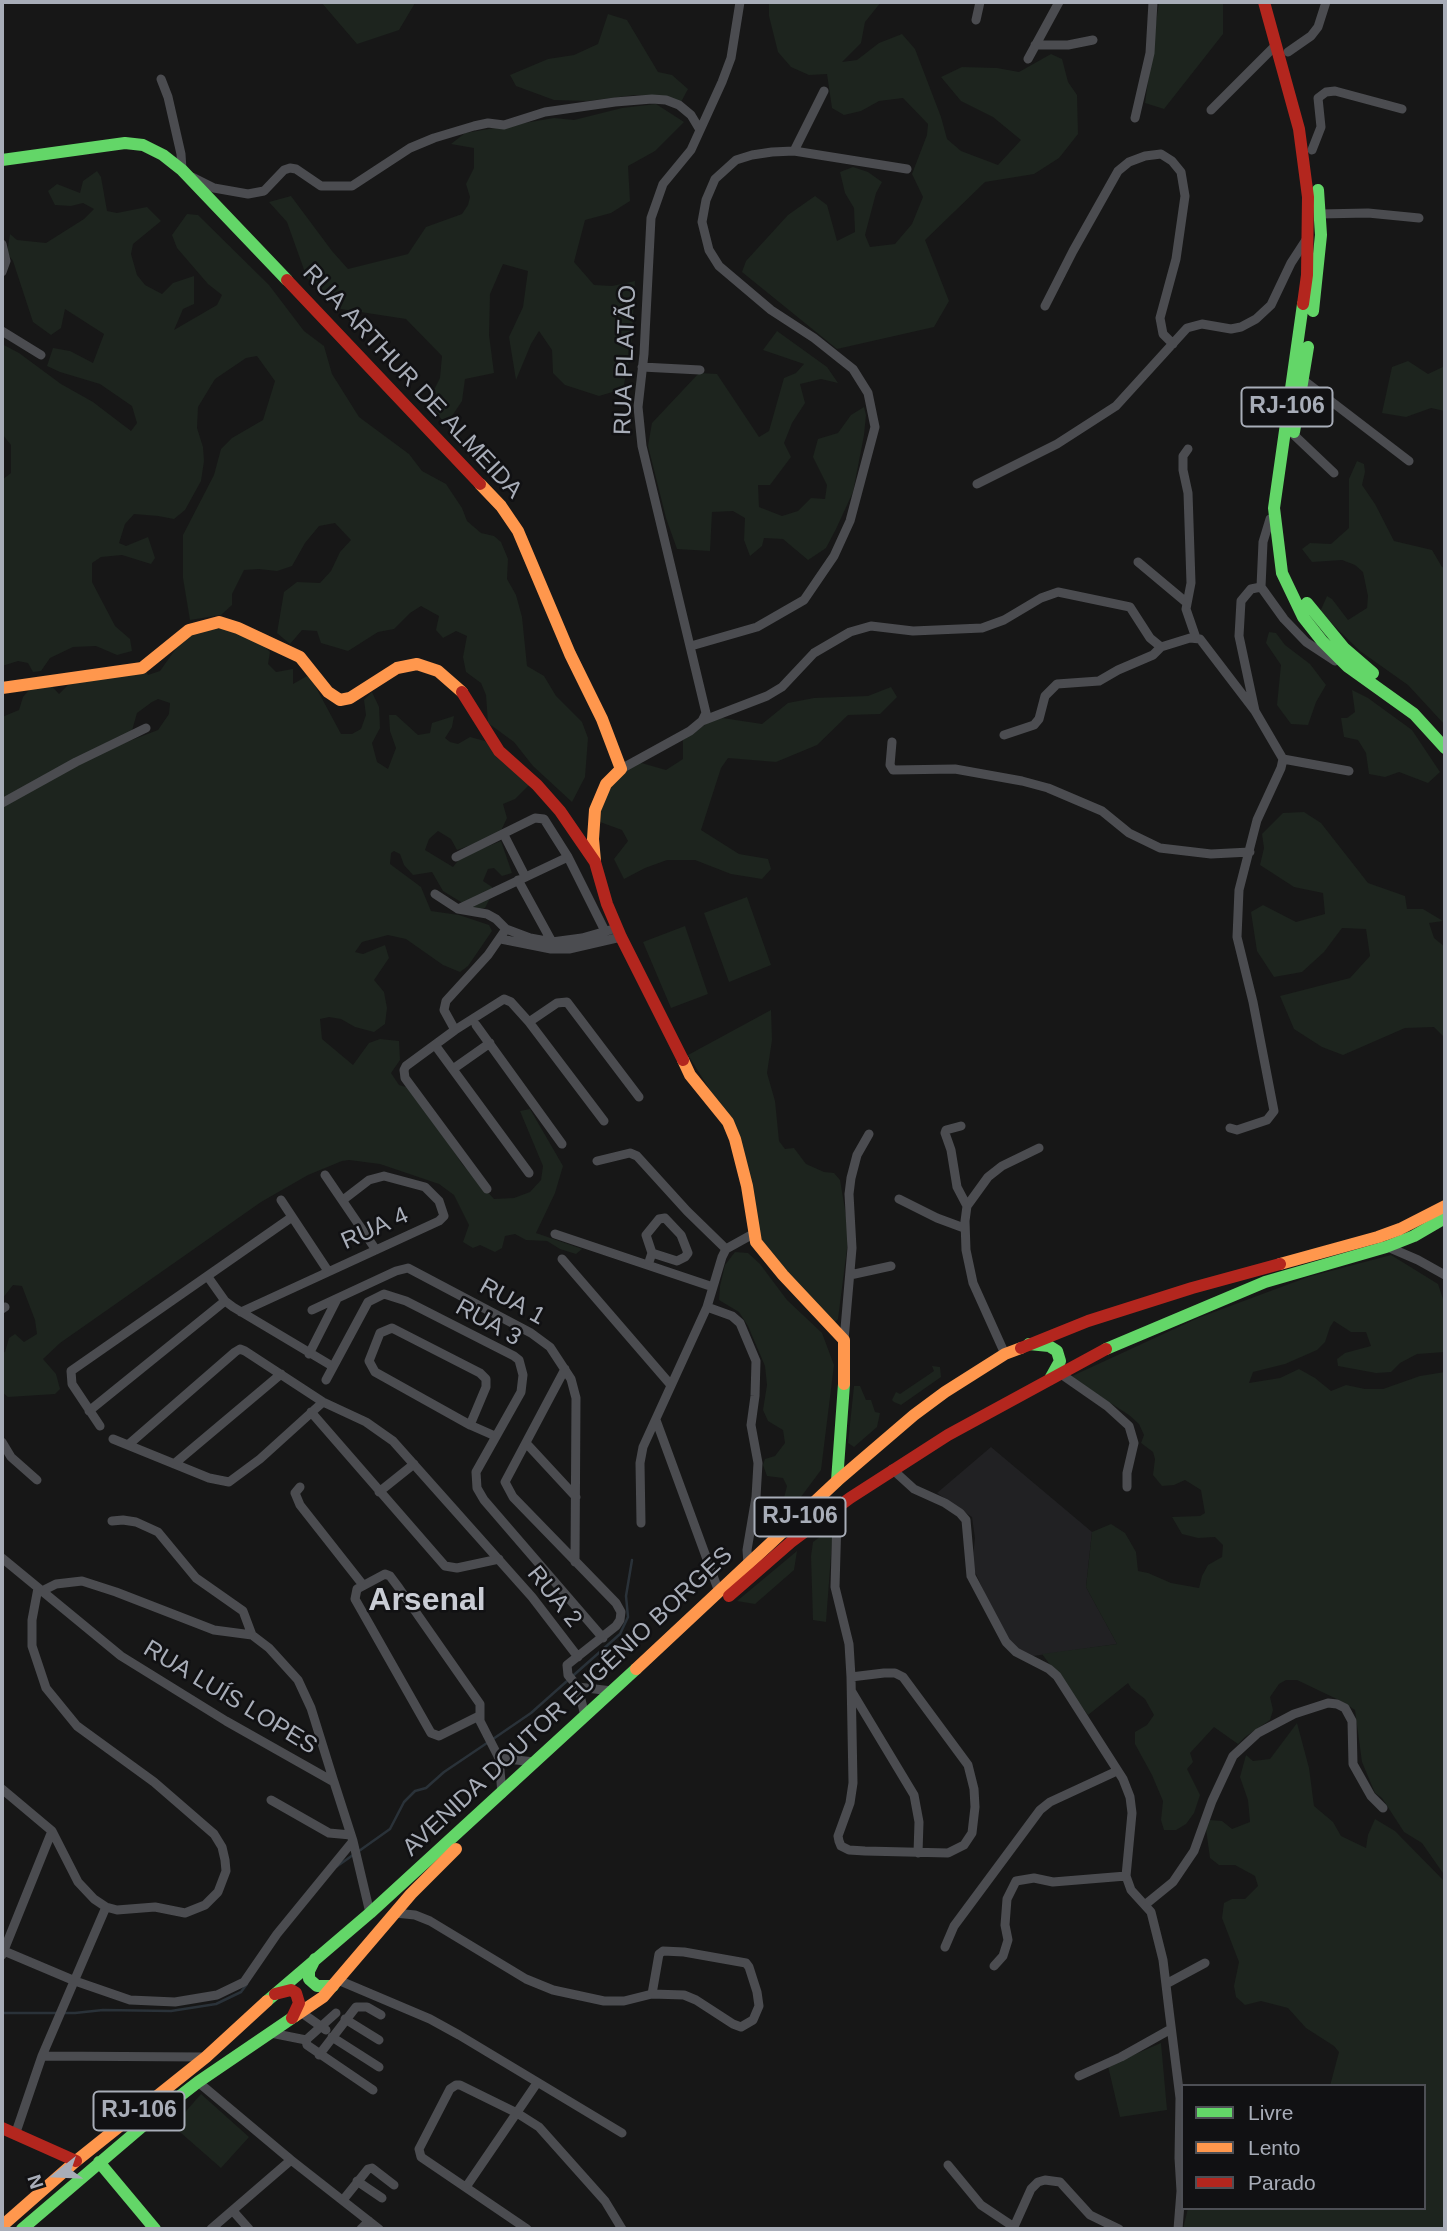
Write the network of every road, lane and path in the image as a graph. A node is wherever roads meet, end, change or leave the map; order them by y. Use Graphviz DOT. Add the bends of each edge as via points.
graph roads {
  1 [pos="740,2"];
  2 [pos="980,2"];
  3 [pos="1059,2"];
  4 [pos="1153,2"];
  5 [pos="1264,2"];
  6 [pos="1274,2"];
  7 [pos="1326,2"];
  8 [pos="976,20"];
  9 [pos="1093,40"];
  10 [pos="1035,45"];
  11 [pos="1276,45"];
  12 [pos="1288,52"];
  13 [pos="1028,59"];
  14 [pos="161,79"];
  15 [pos="824,91"];
  16 [pos="1402,108"];
  17 [pos="1211,110"];
  18 [pos="1135,118"];
  19 [pos="700,130"];
  20 [pos="1312,150"];
  21 [pos="794,152"];
  22 [pos="2,160"];
  23 [pos="907,169"];
  24 [pos="184,173"];
  25 [pos="1320,214"];
  26 [pos="1419,218"];
  27 [pos="1308,235"];
  28 [pos="2,244"];
  29 [pos="2,272"];
  30 [pos="1045,306"];
  31 [pos="2,331"];
  32 [pos="1173,344"];
  33 [pos="41,355"];
  34 [pos="642,367"];
  35 [pos="700,370"];
  36 [pos="1302,379"];
  37 [pos="1294,435"];
  38 [pos="1188,449"];
  39 [pos="1409,461"];
  40 [pos="1334,473"];
  41 [pos="977,484"];
  42 [pos="1274,508"];
  43 [pos="1138,562"];
  44 [pos="1261,587"];
  45 [pos="1187,603"];
  46 [pos="1196,638"];
  47 [pos="691,646"];
  48 [pos="1161,647"];
  49 [pos="1347,666"];
  50 [pos="2,688"];
  51 [pos="1255,711"];
  52 [pos="702,721"];
  53 [pos="146,728"];
  54 [pos="1445,733"];
  55 [pos="1004,735"];
  56 [pos="892,742"];
  57 [pos="1445,748"];
  58 [pos="1283,759"];
  59 [pos="621,769"];
  60 [pos="1349,771"];
  61 [pos="2,803"];
  62 [pos="504,835"];
  63 [pos="1250,852"];
  64 [pos="456,857"];
  65 [pos="568,857"];
  66 [pos="595,862"];
  67 [pos="522,878"];
  68 [pos="435,894"];
  69 [pos="458,909"];
  70 [pos="506,929"];
  71 [pos="614,932"];
  72 [pos="501,939"];
  73 [pos="552,942"];
  74 [pos="529,1022"];
  75 [pos="476,1025"];
  76 [pos="455,1030"];
  77 [pos="490,1043"];
  78 [pos="435,1045"];
  79 [pos="453,1069"];
  80 [pos="639,1097"];
  81 [pos="604,1121"];
  82 [pos="961,1126"];
  83 [pos="1230,1128"];
  84 [pos="869,1134"];
  85 [pos="562,1144"];
  86 [pos="1039,1148"];
  87 [pos="597,1161"];
  88 [pos="529,1173"];
  89 [pos="325,1175"];
  90 [pos="487,1189"];
  91 [pos="900,1199"];
  92 [pos="281,1200"];
  93 [pos="343,1200"];
  94 [pos="967,1206"];
  95 [pos="1445,1206"];
  96 [pos="292,1217"];
  97 [pos="1445,1218"];
  98 [pos="964,1228"];
  99 [pos="555,1234"];
  100 [pos="752,1234"];
  101 [pos="1386,1247"];
  102 [pos="726,1249"];
  103 [pos="376,1250"];
  104 [pos="652,1253"];
  105 [pos="562,1259"];
  106 [pos="648,1265"];
  107 [pos="891,1266"];
  108 [pos="328,1271"];
  109 [pos="850,1275"];
  110 [pos="1445,1275"];
  111 [pos="208,1277"];
  112 [pos="713,1287"];
  113 [pos="337,1299"];
  114 [pos="225,1301"];
  115 [pos="707,1307"];
  116 [pos="312,1310"];
  117 [pos="241,1312"];
  118 [pos="844,1340"];
  119 [pos="1026,1344"];
  120 [pos="309,1354"];
  121 [pos="1005,1354"];
  122 [pos="332,1366"];
  123 [pos="565,1369"];
  124 [pos="281,1374"];
  125 [pos="1056,1376"];
  126 [pos="327,1380"];
  127 [pos="670,1384"];
  128 [pos="323,1402"];
  129 [pos="89,1411"];
  130 [pos="311,1412"];
  131 [pos="656,1420"];
  132 [pos="470,1424"];
  133 [pos="100,1426"];
  134 [pos="495,1436"];
  135 [pos="113,1439"];
  136 [pos="2,1442"];
  137 [pos="526,1443"];
  138 [pos="128,1445"];
  139 [pos="174,1464"];
  140 [pos="414,1464"];
  141 [pos="892,1469"];
  142 [pos="37,1480"];
  143 [pos="837,1481"];
  144 [pos="300,1487"];
  145 [pos="1127,1487"];
  146 [pos="379,1492"];
  147 [pos="576,1497"];
  148 [pos="832,1512"];
  149 [pos="112,1521"];
  150 [pos="641,1523"];
  151 [pos="2,1558"];
  152 [pos="499,1559"];
  153 [pos="575,1562"];
  154 [pos="748,1564"];
  155 [pos="363,1585"];
  156 [pos="40,1589"];
  157 [pos="719,1592"];
  158 [pos="252,1634"];
  159 [pos="603,1638"];
  160 [pos="578,1657"];
  161 [pos="851,1676"];
  162 [pos="573,1680"];
  163 [pos="851,1690"];
  164 [pos="612,1691"];
  165 [pos="479,1716"];
  166 [pos="585,1716"];
  167 [pos="499,1758"];
  168 [pos="536,1762"];
  169 [pos="1117,1771"];
  170 [pos="334,1782"];
  171 [pos="2,1788"];
  172 [pos="502,1794"];
  173 [pos="271,1800"];
  174 [pos="1383,1808"];
  175 [pos="52,1830"];
  176 [pos="353,1841"];
  177 [pos="918,1853"];
  178 [pos="1126,1876"];
  179 [pos="1146,1904"];
  180 [pos="106,1907"];
  181 [pos="370,1913"];
  182 [pos="395,1913"];
  183 [pos="945,1947"];
  184 [pos="3,1954"];
  185 [pos="315,1959"];
  186 [pos="1205,1963"];
  187 [pos="994,1966"];
  188 [pos="75,1981"];
  189 [pos="335,1983"];
  190 [pos="1166,1983"];
  191 [pos="275,1994"];
  192 [pos="652,1994"];
  193 [pos="336,2013"];
  194 [pos="381,2015"];
  195 [pos="297,2016"];
  196 [pos="345,2019"];
  197 [pos="322,2028"];
  198 [pos="1171,2029"];
  199 [pos="271,2033"];
  200 [pos="333,2036"];
  201 [pos="306,2040"];
  202 [pos="379,2040"];
  203 [pos="319,2055"];
  204 [pos="43,2056"];
  205 [pos="206,2057"];
  206 [pos="379,2067"];
  207 [pos="1079,2076"];
  208 [pos="198,2082"];
  209 [pos="537,2083"];
  210 [pos="373,2090"];
  211 [pos="517,2113"];
  212 [pos="2,2128"];
  213 [pos="622,2133"];
  214 [pos="15,2135"];
  215 [pos="291,2160"];
  216 [pos="75,2161"];
  217 [pos="99,2162"];
  218 [pos="948,2165"];
  219 [pos="356,2181"];
  220 [pos="394,2185"];
  221 [pos="466,2187"];
  222 [pos="382,2198"];
  223 [pos="343,2200"];
  224 [pos="233,2211"];
  225 [pos="369,2221"];
  226 [pos="2,2225"];
  227 [pos="36,2225"];
  228 [pos="1014,2228"];
  229 [pos="22,2229"];
  230 [pos="155,2229"];
  231 [pos="211,2229"];
  232 [pos="249,2229"];
  233 [pos="361,2229"];
  234 [pos="379,2229"];
  235 [pos="527,2229"];
  236 [pos="622,2229"];
  237 [pos="1119,2229"];
  238 [pos="1178,2229"];
  1 -- 19 [label="street, RUA PLATÃO" via="731,58"];
  2 -- 8 [label="street"];
  3 -- 10 [label="street"];
  4 -- 18 [label="street" via="1150,53"];
  5 -- 11 [label="main road, RJ-106"];
  6 -- 12 [label="main road, RJ-106"];
  7 -- 12 [label="street" via="1318,27"];
  9 -- 10 [label="street"];
  10 -- 13 [label="street"];
  11 -- 17 [label="street"];
  11 -- 27 [label="main road, RJ-106" via="1299,129"];
  12 -- 20 [label="main road, RJ-106"];
  14 -- 24 [label="street"];
  15 -- 21 [label="street"];
  16 -- 20 [label="street" via="1326,92 1318,98 1321,127"];
  19 -- 24 [label="street" via="685,110 666,100 615,102 448,134 410,148 352,186 321,186 290,168 264,191 248,194 215,188"];
  19 -- 34 [label="street, RUA PLATÃO" via="691,150 663,184 651,218"];
  20 -- 25 [label="main road, RJ-106"];
  21 -- 23 [label="street"];
  21 -- 47 [label="street" via="736,160 715,179 702,222 709,250 719,266 771,310 853,369 868,393 874,415 873,441 850,521 834,556 803,600 757,626"];
  22 -- 24 [label="main road, RUA ARTHUR DE ALMEIDA" via="79,148 143,145"];
  24 -- 59 [label="main road, RUA ARTHUR DE ALMEIDA" via="509,516"];
  25 -- 26 [label="street"];
  25 -- 36 [label="main road, RJ-106" via="1317,285"];
  27 -- 32 [label="street" via="1271,305 1256,319 1231,329 1195,324"];
  27 -- 42 [label="main road, RJ-106"];
  28 -- 29 [label="street" via="6,261"];
  30 -- 32 [label="street" via="1118,171 1145,156 1161,155 1181,172 1185,196 1176,259 1160,317 1163,334"];
  31 -- 33 [label="street"];
  32 -- 41 [label="street" via="1116,407 1057,444"];
  34 -- 35 [label="street"];
  34 -- 47 [label="street, RUA PLATÃO" via="638,407 642,446"];
  36 -- 37 [label="main road, RJ-106"];
  36 -- 39 [label="street"];
  37 -- 40 [label="street"];
  37 -- 54 [label="main road, RJ-106" via="1284,524 1299,590 1343,648"];
  38 -- 45 [label="street" via="1183,470 1189,513 1191,583"];
  42 -- 44 [label="street" via="1263,542"];
  42 -- 49 [label="main road, RJ-106" via="1277,549 1289,593 1322,641"];
  43 -- 45 [label="street"];
  44 -- 49 [label="street" via="1306,642"];
  44 -- 51 [label="street" via="1244,595 1239,611 1239,636"];
  45 -- 46 [label="street"];
  46 -- 48 [label="street"];
  46 -- 51 [label="street"];
  47 -- 52 [label="street, RUA PLATÃO" via="706,706"];
  48 -- 52 [label="street" via="1130,607 1063,592 982,628 913,631 875,627 850,632 814,653 782,687"];
  48 -- 55 [label="street" via="1099,681 1057,684 1045,696 1034,725"];
  49 -- 57 [label="main road, RJ-106" via="1414,714"];
  50 -- 66 [label="main road" via="142,668 189,630 213,622 226,623 300,657 328,692 340,699 350,698 397,668 417,664 438,671 462,691 499,751 560,811"];
  51 -- 58 [label="street"];
  52 -- 59 [label="street"];
  53 -- 61 [label="street"];
  56 -- 63 [label="street" via="893,771 955,769 1022,780 1090,805 1160,848 1211,854"];
  58 -- 60 [label="street"];
  58 -- 63 [label="street" via="1257,820"];
  59 -- 66 [label="main road" via="599,797"];
  62 -- 64 [label="street"];
  62 -- 65 [label="street" via="540,817 548,822"];
  62 -- 67 [label="street"];
  63 -- 83 [label="street" via="1239,890 1237,937 1274,1111 1267,1120"];
  65 -- 67 [label="street"];
  65 -- 71 [label="street"];
  66 -- 71 [label="main road"];
  67 -- 69 [label="street"];
  67 -- 73 [label="street"];
  68 -- 69 [label="street"];
  69 -- 70 [label="street" via="487,914"];
  70 -- 72 [label="street"];
  70 -- 73 [label="street"];
  71 -- 72 [label="street" via="569,949"];
  71 -- 73 [label="street"];
  71 -- 100 [label="main road" via="690,1075 728,1122 747,1186"];
  72 -- 76 [label="street" via="446,1001 444,1010"];
  74 -- 76 [label="street" via="504,999"];
  74 -- 80 [label="street" via="557,1003 567,1002"];
  74 -- 81 [label="street"];
  75 -- 77 [label="street"];
  76 -- 78 [label="street"];
  77 -- 79 [label="street"];
  77 -- 85 [label="street"];
  78 -- 79 [label="street"];
  78 -- 90 [label="street" via="406,1066 405,1078"];
  79 -- 88 [label="street"];
  82 -- 94 [label="street" via="945,1133 957,1187"];
  84 -- 109 [label="street" via="850,1178"];
  86 -- 94 [label="street" via="988,1177"];
  87 -- 102 [label="street" via="630,1153 636,1156"];
  89 -- 93 [label="street"];
  91 -- 98 [label="street"];
  92 -- 96 [label="street, RUA 4"];
  93 -- 103 [label="street"];
  93 -- 103 [label="street, RUA 4" via="369,1180 384,1176 433,1193 444,1216"];
  94 -- 98 [label="street"];
  95 -- 119 [label="main road, AVENIDA DOUTOR EUGÊNIO BORGES / RJ-106" via="1378,1237 1126,1308"];
  96 -- 108 [label="street, RUA 4"];
  96 -- 111 [label="street"];
  97 -- 101 [label="main road, AVENIDA DOUTOR EUGÊNIO BORGES / RJ-106"];
  98 -- 121 [label="street" via="973,1283"];
  99 -- 106 [label="street"];
  100 -- 102 [label="street"];
  100 -- 118 [label="main road" via="762,1251"];
  101 -- 110 [label="street"];
  101 -- 125 [label="main road, AVENIDA DOUTOR EUGÊNIO BORGES / RJ-106" via="1265,1282 1116,1344"];
  102 -- 112 [label="street"];
  103 -- 108 [label="street, RUA 4"];
  104 -- 104 [label="street" via="677,1261 688,1253 681,1235 664,1218 646,1236"];
  104 -- 106 [label="street"];
  105 -- 127 [label="street"];
  106 -- 112 [label="street"];
  107 -- 109 [label="street"];
  108 -- 117 [label="street, RUA 4"];
  109 -- 118 [label="street"];
  111 -- 114 [label="street"];
  111 -- 129 [label="street" via="71,1371 72,1384"];
  112 -- 115 [label="street"];
  113 -- 116 [label="street, RUA 1"];
  113 -- 120 [label="street"];
  113 -- 123 [label="street, RUA 1" via="408,1268 541,1339"];
  114 -- 117 [label="street"];
  114 -- 129 [label="street"];
  115 -- 127 [label="street"];
  115 -- 154 [label="street" via="732,1315 740,1323 756,1361 751,1425 758,1463"];
  117 -- 120 [label="street"];
  118 -- 143 [label="main road"];
  119 -- 121 [label="main road, AVENIDA DOUTOR EUGÊNIO BORGES / RJ-106"];
  119 -- 125 [label="main road" via="1057,1351"];
  120 -- 122 [label="street"];
  121 -- 143 [label="main road, AVENIDA DOUTOR EUGÊNIO BORGES / RJ-106" via="914,1415"];
  122 -- 126 [label="street, RUA 3"];
  122 -- 134 [label="street, RUA 3" via="368,1302 391,1295 519,1360 521,1392"];
  123 -- 137 [label="street"];
  123 -- 147 [label="street, RUA 1" via="575,1386"];
  124 -- 128 [label="street"];
  124 -- 138 [label="street" via="237,1350"];
  124 -- 139 [label="street"];
  125 -- 141 [label="main road, AVENIDA DOUTOR EUGÊNIO BORGES / RJ-106"];
  125 -- 145 [label="street" via="1107,1406 1129,1426 1134,1443"];
  127 -- 131 [label="street"];
  128 -- 130 [label="street"];
  128 -- 140 [label="street" via="380,1431"];
  129 -- 133 [label="street"];
  130 -- 139 [label="street" via="234,1481 209,1478"];
  130 -- 146 [label="street"];
  131 -- 150 [label="street" via="640,1455"];
  131 -- 157 [label="street"];
  132 -- 132 [label="street" via="371,1369 369,1361 380,1333 391,1328 486,1379"];
  132 -- 134 [label="street"];
  134 -- 159 [label="street" via="476,1472 479,1492"];
  135 -- 138 [label="street"];
  136 -- 142 [label="street" via="11,1457"];
  137 -- 147 [label="street"];
  137 -- 153 [label="street, RUA 2" via="505,1482 513,1497"];
  138 -- 139 [label="street"];
  140 -- 146 [label="street"];
  140 -- 152 [label="street"];
  141 -- 148 [label="main road, AVENIDA DOUTOR EUGÊNIO BORGES / RJ-106"];
  141 -- 169 [label="street" via="914,1489 945,1503 966,1520 971,1576 1006,1642 1057,1676"];
  143 -- 154 [label="main road, AVENIDA DOUTOR EUGÊNIO BORGES / RJ-106"];
  144 -- 155 [label="street" via="295,1496 300,1505"];
  146 -- 152 [label="street, RUA 2" via="445,1566 457,1569"];
  147 -- 153 [label="street, RUA 1"];
  148 -- 161 [label="street" via="836,1518 835,1587 849,1644"];
  148 -- 182 [label="main road, AVENIDA DOUTOR EUGÊNIO BORGES / RJ-106" via="715,1609 442,1862"];
  149 -- 158 [label="street" via="136,1522 158,1532 205,1586 243,1611"];
  151 -- 156 [label="street, RUA LUÍS LOPES"];
  152 -- 160 [label="street, RUA 2"];
  153 -- 159 [label="street, RUA 2" via="621,1612 620,1620"];
  154 -- 157 [label="main road, AVENIDA DOUTOR EUGÊNIO BORGES / RJ-106"];
  155 -- 165 [label="street" via="390,1576 480,1704"];
  155 -- 165 [label="street" via="355,1599 431,1733 439,1736"];
  156 -- 158 [label="street" via="82,1581 214,1630"];
  156 -- 170 [label="street, RUA LUÍS LOPES" via="121,1656"];
  156 -- 180 [label="street" via="32,1620 32,1646 55,1701 77,1726 207,1826 225,1860 218,1892 189,1912"];
  157 -- 164 [label="main road, AVENIDA DOUTOR EUGÊNIO BORGES / RJ-106"];
  158 -- 170 [label="street" via="298,1680"];
  159 -- 160 [label="street, RUA 2"];
  160 -- 162 [label="street" via="567,1665"];
  161 -- 163 [label="street"];
  161 -- 177 [label="street" via="895,1673 904,1677 968,1765 974,1789 970,1839 948,1853"];
  162 -- 164 [label="street"];
  162 -- 166 [label="street"];
  163 -- 177 [label="street" via="914,1795"];
  163 -- 177 [label="street" via="853,1783 838,1836 841,1846"];
  164 -- 166 [label="main road, AVENIDA DOUTOR EUGÊNIO BORGES / RJ-106"];
  165 -- 167 [label="street"];
  166 -- 168 [label="main road, AVENIDA DOUTOR EUGÊNIO BORGES / RJ-106"];
  167 -- 168 [label="street"];
  167 -- 172 [label="street"];
  168 -- 172 [label="main road, AVENIDA DOUTOR EUGÊNIO BORGES / RJ-106"];
  169 -- 178 [label="street" via="1132,1813"];
  169 -- 183 [label="street" via="1040,1810 954,1926"];
  170 -- 176 [label="street, RUA LUÍS LOPES"];
  171 -- 175 [label="street"];
  172 -- 181 [label="main road, AVENIDA DOUTOR EUGÊNIO BORGES / RJ-106"];
  173 -- 176 [label="street" via="329,1833"];
  174 -- 179 [label="street" via="1353,1764 1352,1721 1345,1708 1328,1703 1294,1714 1258,1734 1233,1756 1194,1851 1173,1882"];
  175 -- 180 [label="street" via="78,1882"];
  175 -- 184 [label="street"];
  176 -- 181 [label="street, RUA LUÍS LOPES"];
  176 -- 188 [label="street" via="277,1934 251,1975 230,1991 194,2000 155,2002 130,2000"];
  178 -- 179 [label="street" via="1131,1890"];
  178 -- 187 [label="street" via="1016,1881 1007,1899 1008,1940"];
  179 -- 190 [label="street" via="1156,1929"];
  180 -- 188 [label="street"];
  181 -- 185 [label="main road, AVENIDA DOUTOR EUGÊNIO BORGES / RJ-106"];
  182 -- 189 [label="main road, AVENIDA DOUTOR EUGÊNIO BORGES / RJ-106"];
  182 -- 192 [label="street" via="430,1921 526,1979 553,1990 604,2001"];
  184 -- 188 [label="street"];
  185 -- 189 [label="main road" via="309,1979 317,1986"];
  185 -- 191 [label="main road, AVENIDA DOUTOR EUGÊNIO BORGES / RJ-106"];
  186 -- 190 [label="street"];
  188 -- 204 [label="street"];
  189 -- 195 [label="main road, AVENIDA DOUTOR EUGÊNIO BORGES / RJ-106"];
  189 -- 209 [label="street" via="430,2019"];
  190 -- 198 [label="street"];
  191 -- 195 [label="main road" via="296,1993"];
  191 -- 205 [label="main road, AVENIDA DOUTOR EUGÊNIO BORGES / RJ-106"];
  192 -- 192 [label="street" via="684,1995 741,2027 752,2020 759,2006 746,1963 684,1952 659,1954"];
  193 -- 197 [label="street"];
  194 -- 196 [label="street" via="363,2005"];
  195 -- 197 [label="street"];
  195 -- 199 [label="main road, AVENIDA DOUTOR EUGÊNIO BORGES / RJ-106"];
  196 -- 200 [label="street"];
  196 -- 202 [label="street"];
  197 -- 200 [label="street"];
  197 -- 201 [label="street"];
  198 -- 207 [label="street"];
  198 -- 238 [label="street" via="1180,2098"];
  199 -- 201 [label="street"];
  199 -- 208 [label="main road, AVENIDA DOUTOR EUGÊNIO BORGES / RJ-106"];
  200 -- 203 [label="street"];
  200 -- 206 [label="street"];
  201 -- 203 [label="street"];
  203 -- 210 [label="street"];
  204 -- 205 [label="street"];
  204 -- 214 [label="street"];
  205 -- 216 [label="main road, AVENIDA DOUTOR EUGÊNIO BORGES / RJ-106"];
  208 -- 215 [label="street"];
  208 -- 217 [label="main road, AVENIDA DOUTOR EUGÊNIO BORGES / RJ-106"];
  209 -- 211 [label="street"];
  209 -- 213 [label="street"];
  211 -- 221 [label="street"];
  211 -- 221 [label="street" via="460,2085 450,2089 419,2152"];
  211 -- 236 [label="street" via="560,2149 605,2201"];
  212 -- 214 [label="main road"];
  214 -- 216 [label="main road"];
  215 -- 223 [label="street"];
  215 -- 224 [label="street"];
  216 -- 226 [label="main road, AVENIDA DOUTOR EUGÊNIO BORGES / RJ-106"];
  217 -- 227 [label="main road, AVENIDA DOUTOR EUGÊNIO BORGES / RJ-106"];
  217 -- 230 [label="main road"];
  218 -- 228 [label="street" via="981,2205"];
  219 -- 220 [label="street" via="372,2168"];
  219 -- 222 [label="street"];
  219 -- 223 [label="street"];
  221 -- 235 [label="street"];
  223 -- 225 [label="street"];
  224 -- 231 [label="street"];
  224 -- 232 [label="street"];
  225 -- 233 [label="street"];
  225 -- 234 [label="street"];
  227 -- 229 [label="main road, AVENIDA DOUTOR EUGÊNIO BORGES / RJ-106"];
  228 -- 237 [label="street" via="1031,2189 1038,2182 1053,2180 1068,2189 1090,2215"];
}
